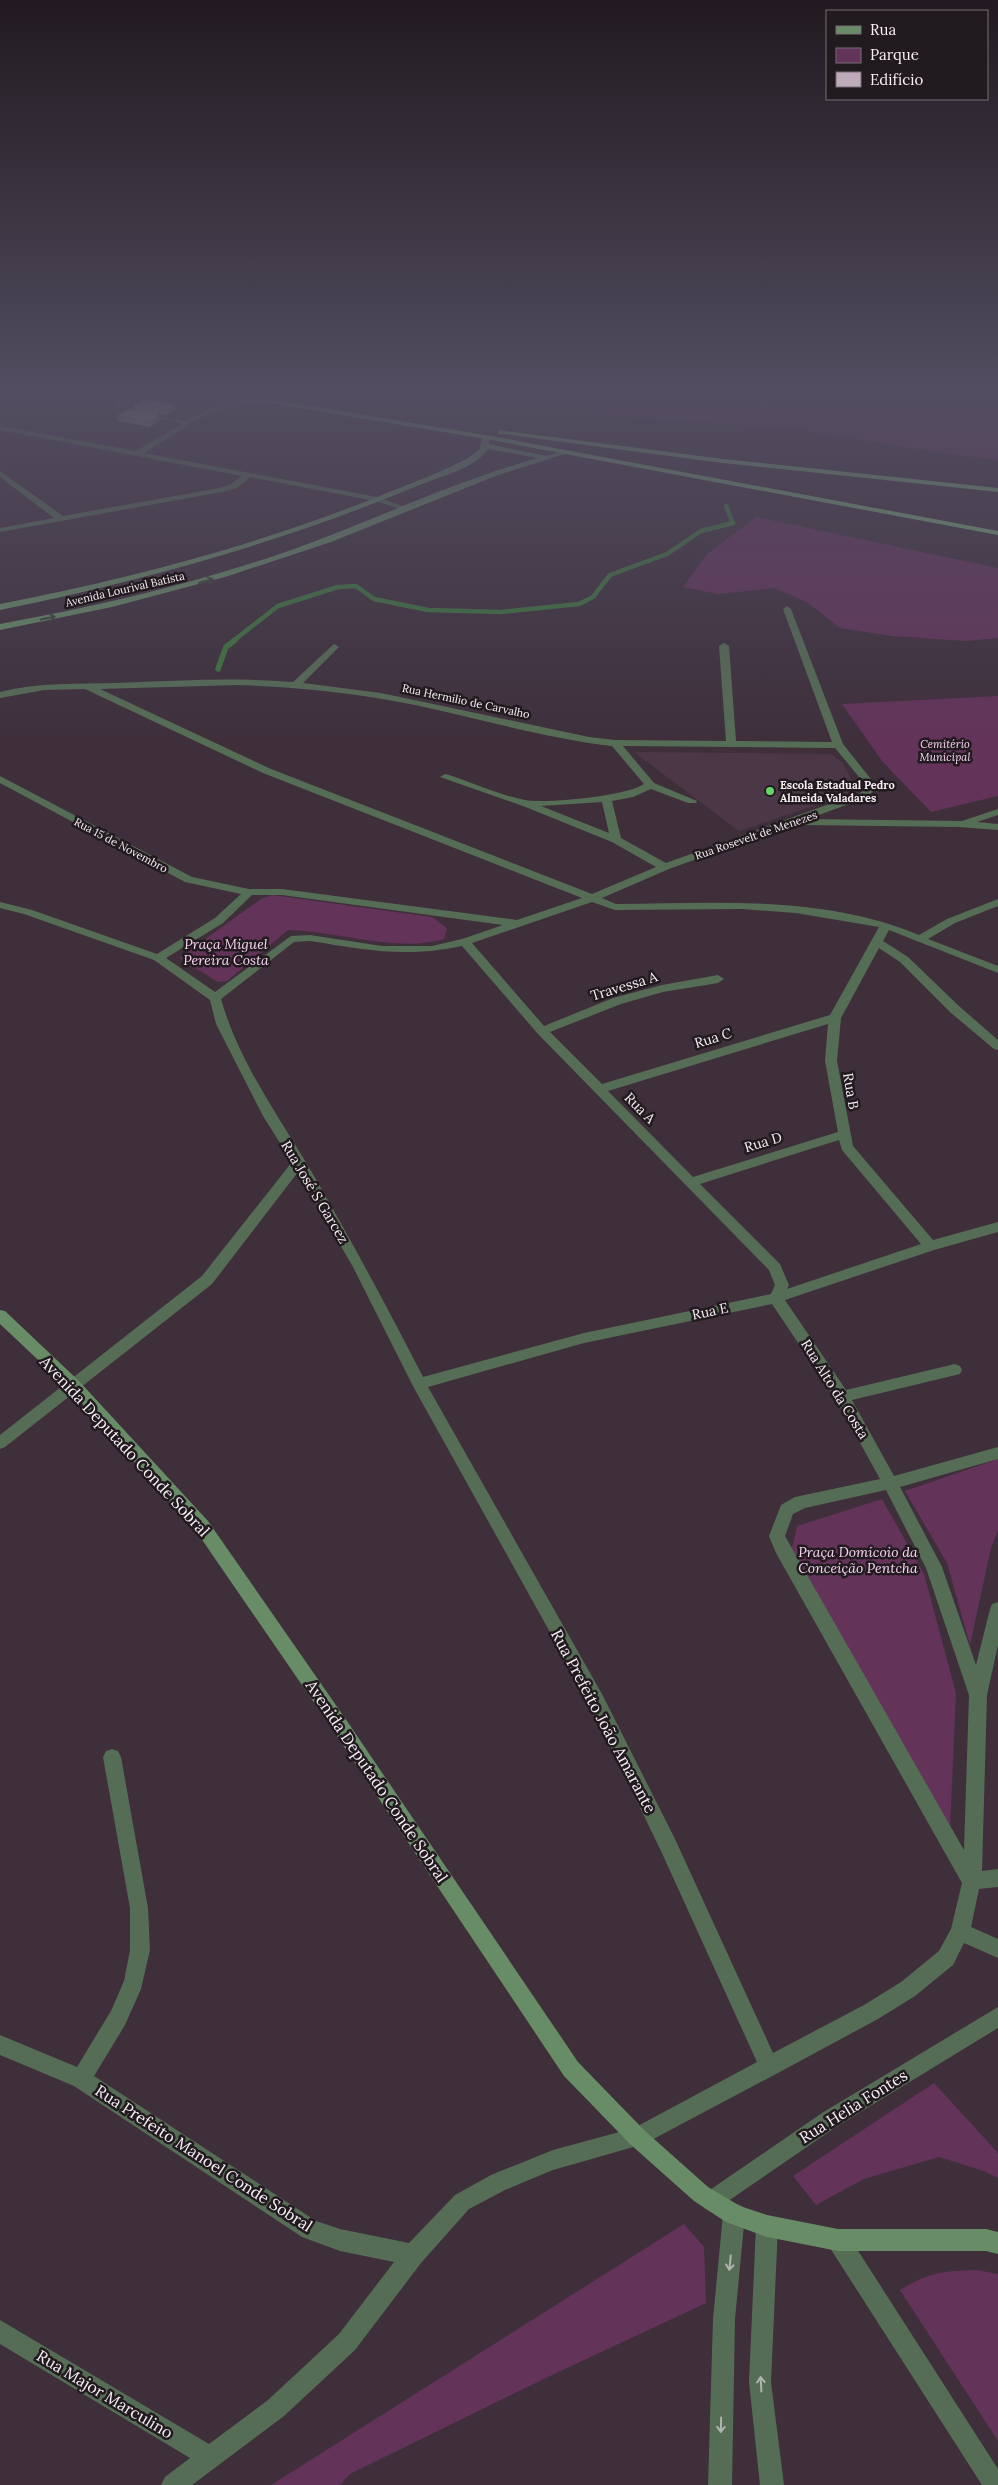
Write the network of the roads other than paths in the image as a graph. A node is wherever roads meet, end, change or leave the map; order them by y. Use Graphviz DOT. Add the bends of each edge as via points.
graph roads {
  1 [pos="48,509"];
  2 [pos="117,509"];
  3 [pos="351,509"];
  4 [pos="407,509"];
  5 [pos="868,509"];
  6 [pos="61,519"];
  7 [pos="0,530"];
  8 [pos="998,533"];
  9 [pos="0,607"];
  10 [pos="787,609"];
  11 [pos="0,627"];
  12 [pos="724,646"];
  13 [pos="334,647"];
  14 [pos="295,685"];
  15 [pos="88,687"];
  16 [pos="0,695"];
  17 [pos="615,743"];
  18 [pos="731,745"];
  19 [pos="838,745"];
  20 [pos="445,777"];
  21 [pos="1,781"];
  22 [pos="650,785"];
  23 [pos="606,798"];
  24 [pos="692,801"];
  25 [pos="527,804"];
  26 [pos="998,812"];
  27 [pos="790,822"];
  28 [pos="959,824"];
  29 [pos="998,827"];
  30 [pos="616,840"];
  31 [pos="665,867"];
  32 [pos="249,892"];
  33 [pos="593,898"];
  34 [pos="998,902"];
  35 [pos="0,905"];
  36 [pos="521,925"];
  37 [pos="886,925"];
  38 [pos="919,939"];
  39 [pos="465,942"];
  40 [pos="877,942"];
  41 [pos="158,958"];
  42 [pos="998,970"];
  43 [pos="718,979"];
  44 [pos="215,998"];
  45 [pos="835,1018"];
  46 [pos="542,1031"];
  47 [pos="998,1046"];
  48 [pos="600,1089"];
  49 [pos="844,1134"];
  50 [pos="299,1162"];
  51 [pos="691,1182"];
  52 [pos="998,1228"];
  53 [pos="930,1246"];
  54 [pos="776,1298"];
  55 [pos="0,1315"];
  56 [pos="955,1370"];
  57 [pos="419,1384"];
  58 [pos="74,1385"];
  59 [pos="842,1397"];
  60 [pos="0,1443"];
  61 [pos="998,1453"];
  62 [pos="891,1483"];
  63 [pos="998,1609"];
  64 [pos="978,1695"];
  65 [pos="112,1757"];
  66 [pos="998,1878"];
  67 [pos="972,1881"];
  68 [pos="960,1932"];
  69 [pos="998,1949"];
  70 [pos="998,2017"];
  71 [pos="0,2045"];
  72 [pos="769,2067"];
  73 [pos="81,2079"];
  74 [pos="637,2137"];
  75 [pos="711,2201"];
  76 [pos="734,2214"];
  77 [pos="767,2226"];
  78 [pos="838,2240"];
  79 [pos="998,2243"];
  80 [pos="413,2254"];
  81 [pos="0,2331"];
  82 [pos="211,2458"];
  83 [pos="173,2485"];
  84 [pos="720,2485"];
  85 [pos="772,2485"];
  86 [pos="995,2485"];
  1 -- 6 [label="street"];
  2 -- 6 [label="street"];
  3 -- 9 [label="main road, Avenida Lourival Batista" via="168,569"];
  11 -- 4 [label="main road, Avenida Lourival Batista, one-way" via="208,581"];
  5 -- 8 [label="highway"];
  6 -- 7 [label="street"];
  10 -- 19 [label="street, Rua Rosevelt de Menezes"];
  12 -- 18 [label="street"];
  13 -- 14 [label="street"];
  14 -- 15 [label="street, Rua Hermilio de Carvalho" via="191,682"];
  14 -- 17 [label="street, Rua Hermilio de Carvalho" via="396,699 558,735"];
  15 -- 16 [label="street, Rua Hermilio de Carvalho" via="36,686"];
  15 -- 33 [label="street, Rua Hermilio de Carvalho" via="267,771"];
  17 -- 18 [label="street, Rua Hermilio de Carvalho"];
  17 -- 22 [label="street"];
  18 -- 19 [label="street, Rua Hermilio de Carvalho"];
  19 -- 27 [label="street, Rua Rosevelt de Menezes" via="869,783 869,790 855,800"];
  20 -- 25 [label="street"];
  21 -- 32 [label="street, Rua 15 de Novembro" via="189,880"];
  22 -- 23 [label="street" via="638,794"];
  22 -- 24 [label="street"];
  23 -- 25 [label="street"];
  23 -- 30 [label="street"];
  25 -- 30 [label="street"];
  26 -- 28 [label="street"];
  27 -- 28 [label="street"];
  27 -- 31 [label="street, Rua Rosevelt de Menezes"];
  28 -- 29 [label="street"];
  30 -- 31 [label="street"];
  31 -- 33 [label="street, Rua Rosevelt de Menezes"];
  32 -- 36 [label="street" via="282,892"];
  32 -- 41 [label="street" via="216,922"];
  33 -- 36 [label="street, Rua Rosevelt de Menezes"];
  33 -- 37 [label="street" via="616,908 751,907 805,911"];
  34 -- 38 [label="street" via="951,921"];
  35 -- 41 [label="street"];
  36 -- 39 [label="street"];
  37 -- 38 [label="street"];
  37 -- 40 [label="street, Rua B"];
  38 -- 42 [label="street"];
  39 -- 44 [label="street" via="407,950 310,938 291,939"];
  39 -- 46 [label="street, Rua A"];
  40 -- 45 [label="street, Rua B"];
  40 -- 47 [label="street" via="908,962 965,1019"];
  41 -- 44 [label="street"];
  43 -- 46 [label="street, Travessa A" via="617,1001"];
  44 -- 50 [label="street, Rua José S Garcez" via="222,1024 246,1073"];
  45 -- 48 [label="street, Rua C"];
  45 -- 49 [label="street, Rua B" via="831,1061"];
  46 -- 48 [label="street, Rua A"];
  48 -- 51 [label="street, Rua A"];
  49 -- 51 [label="street, Rua D"];
  49 -- 53 [label="street, Rua B" via="847,1147"];
  50 -- 57 [label="street, Rua José S Garcez" via="360,1267"];
  50 -- 58 [label="street" via="207,1280"];
  51 -- 54 [label="street, Rua A" via="774,1268 782,1285"];
  52 -- 53 [label="street, Rua E"];
  53 -- 54 [label="street, Rua E"];
  54 -- 57 [label="street, Rua E" via="584,1338"];
  54 -- 59 [label="street, Rua Alto da Costa"];
  55 -- 58 [label="main road, Avenida Deputado Conde Sobral"];
  56 -- 59 [label="street"];
  57 -- 72 [label="street, Rua Prefeito João Amarante" via="596,1699 668,1845"];
  58 -- 60 [label="street"];
  58 -- 74 [label="main road, Avenida Deputado Conde Sobral" via="202,1526 571,2069"];
  59 -- 62 [label="street, Rua Alto da Costa"];
  61 -- 62 [label="street"];
  62 -- 64 [label="street" via="934,1567"];
  62 -- 67 [label="street" via="800,1502 787,1510 777,1536"];
  63 -- 64 [label="street"];
  64 -- 67 [label="street"];
  65 -- 73 [label="street" via="139,1908 140,1950 134,1982 118,2018"];
  66 -- 67 [label="street"];
  67 -- 68 [label="street"];
  68 -- 69 [label="street"];
  68 -- 72 [label="street" via="946,1958 908,1990"];
  70 -- 75 [label="street, Rua Helia Fontes" via="828,2120"];
  71 -- 73 [label="street, Rua Prefeito Manoel Conde Sobral"];
  72 -- 74 [label="street"];
  73 -- 80 [label="street, Rua Prefeito Manoel Conde Sobral" via="310,2228 340,2240"];
  74 -- 75 [label="main road, Avenida Deputado Conde Sobral"];
  74 -- 80 [label="street" via="553,2160 498,2182 462,2202"];
  75 -- 76 [label="main road, Avenida Deputado Conde Sobral"];
  76 -- 77 [label="main road, Avenida Deputado Conde Sobral"];
  76 -- 84 [label="street, one-way" via="724,2319"];
  77 -- 78 [label="main road, Avenida Deputado Conde Sobral"];
  85 -- 77 [label="street, one-way" via="760,2382"];
  78 -- 79 [label="main road, Avenida Deputado Conde Sobral" via="986,2240"];
  78 -- 86 [label="street"];
  80 -- 82 [label="street" via="347,2342 276,2408"];
  81 -- 82 [label="street, Rua Major Marculino"];
  82 -- 83 [label="street"];
}
